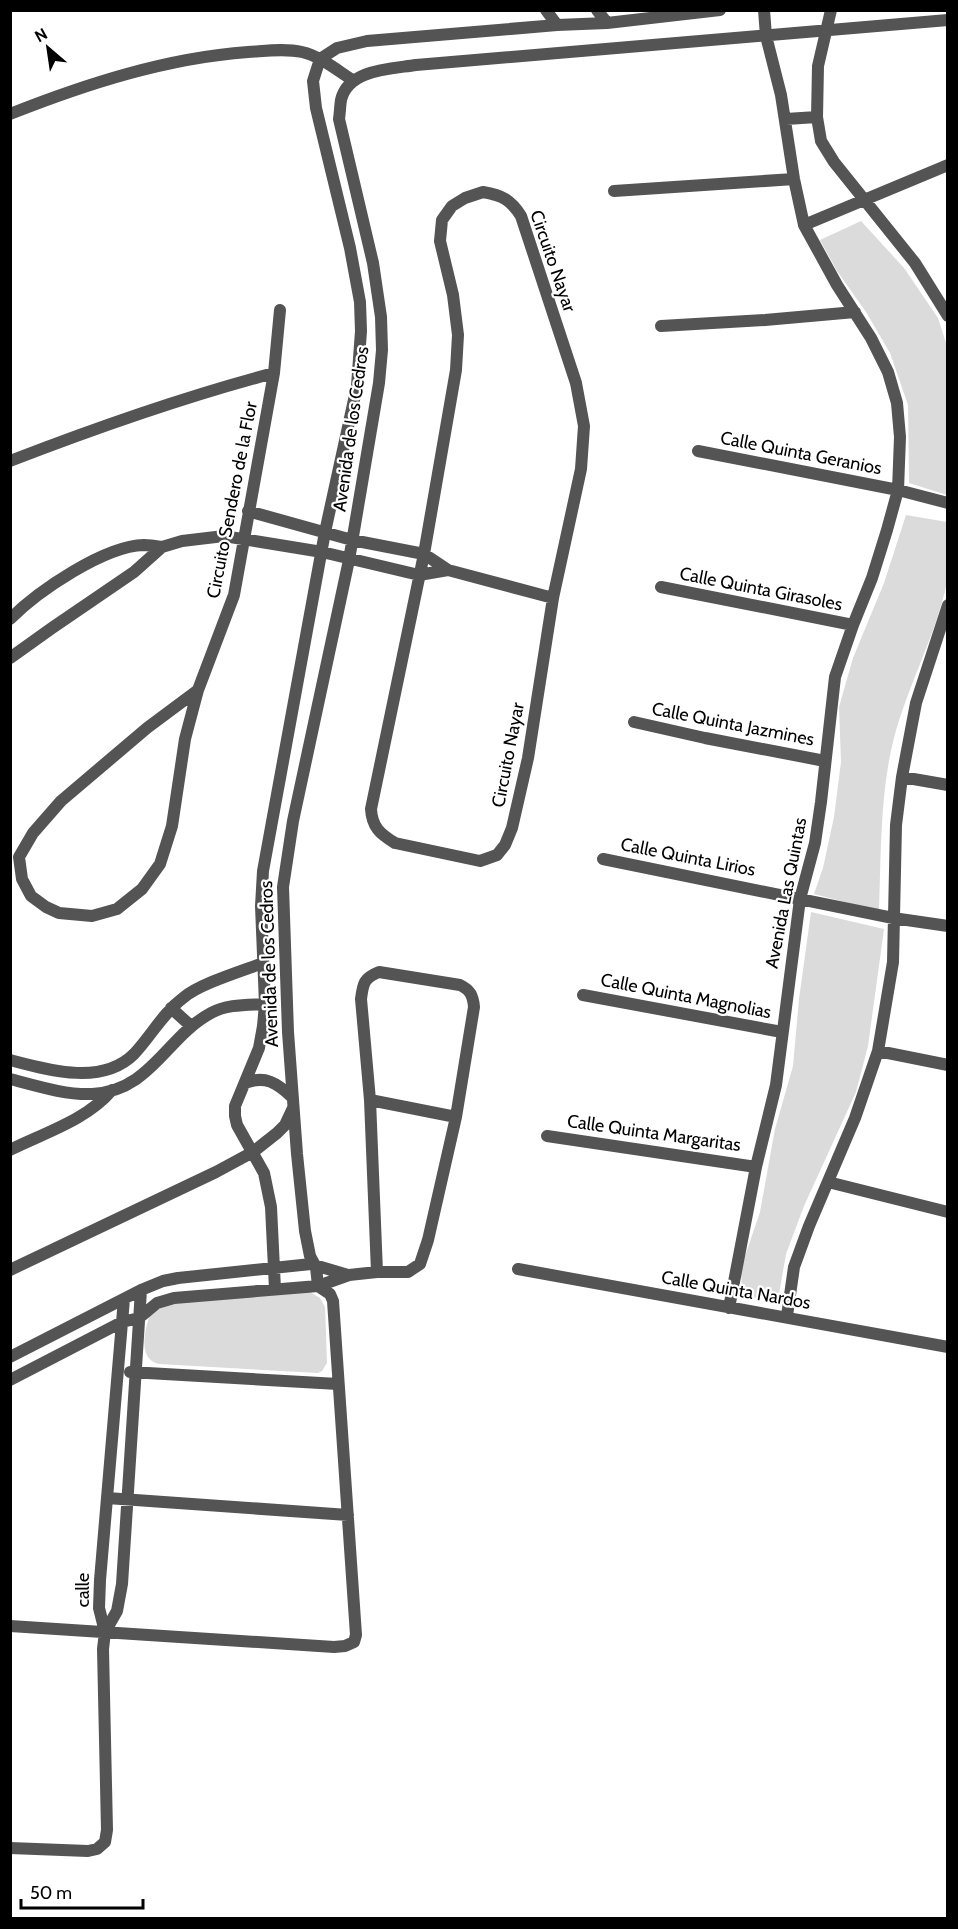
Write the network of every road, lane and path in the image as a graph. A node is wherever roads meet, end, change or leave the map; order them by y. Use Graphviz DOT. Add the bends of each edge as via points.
graph roads {
  1 [pos="546,10"];
  2 [pos="597,10"];
  3 [pos="720,10"];
  4 [pos="764,10"];
  5 [pos="831,10"];
  6 [pos="948,20"];
  7 [pos="607,23"];
  8 [pos="558,25"];
  9 [pos="827,30"];
  10 [pos="766,36"];
  11 [pos="320,60"];
  12 [pos="354,81"];
  13 [pos="10,114"];
  14 [pos="817,117"];
  15 [pos="786,118"];
  16 [pos="948,165"];
  17 [pos="794,179"];
  18 [pos="614,191"];
  19 [pos="865,199"];
  20 [pos="804,225"];
  21 [pos="280,310"];
  22 [pos="855,312"];
  23 [pos="948,316"];
  24 [pos="661,326"];
  25 [pos="274,374"];
  26 [pos="698,451"];
  27 [pos="10,461"];
  28 [pos="898,490"];
  29 [pos="948,503"];
  30 [pos="248,511"];
  31 [pos="325,532"];
  32 [pos="244,539"];
  33 [pos="352,540"];
  34 [pos="162,547"];
  35 [pos="322,552"];
  36 [pos="424,554"];
  37 [pos="349,560"];
  38 [pos="448,570"];
  39 [pos="419,575"];
  40 [pos="661,587"];
  41 [pos="553,598"];
  42 [pos="948,604"];
  43 [pos="10,619"];
  44 [pos="853,625"];
  45 [pos="942,640"];
  46 [pos="10,658"];
  47 [pos="198,690"];
  48 [pos="634,723"];
  49 [pos="825,760"];
  50 [pos="902,777"];
  51 [pos="948,785"];
  52 [pos="603,859"];
  53 [pos="800,898"];
  54 [pos="893,918"];
  55 [pos="948,926"];
  56 [pos="263,963"];
  57 [pos="286,980"];
  58 [pos="264,981"];
  59 [pos="583,994"];
  60 [pos="265,1004"];
  61 [pos="171,1008"];
  62 [pos="191,1026"];
  63 [pos="782,1032"];
  64 [pos="878,1051"];
  65 [pos="10,1060"];
  66 [pos="948,1065"];
  67 [pos="10,1079"];
  68 [pos="245,1083"];
  69 [pos="112,1090"];
  70 [pos="370,1100"];
  71 [pos="293,1102"];
  72 [pos="456,1117"];
  73 [pos="547,1136"];
  74 [pos="10,1150"];
  75 [pos="253,1152"];
  76 [pos="756,1167"];
  77 [pos="828,1182"];
  78 [pos="948,1212"];
  79 [pos="314,1264"];
  80 [pos="274,1268"];
  81 [pos="518,1269"];
  82 [pos="10,1270"];
  83 [pos="377,1272"];
  84 [pos="349,1275"];
  85 [pos="318,1286"];
  86 [pos="275,1289"];
  87 [pos="141,1290"];
  88 [pos="124,1299"];
  89 [pos="729,1308"];
  90 [pos="787,1317"];
  91 [pos="139,1318"];
  92 [pos="122,1322"];
  93 [pos="948,1347"];
  94 [pos="14,1355"];
  95 [pos="118,1370"];
  96 [pos="136,1372"];
  97 [pos="10,1380"];
  98 [pos="338,1384"];
  99 [pos="107,1498"];
  100 [pos="128,1498"];
  101 [pos="348,1515"];
  102 [pos="10,1626"];
  103 [pos="105,1632"];
  104 [pos="10,1848"];
  1 -- 8 [label="street"];
  2 -- 7 [label="street"];
  3 -- 7 [label="street"];
  4 -- 10 [label="street, Avenida Las Quintas"];
  5 -- 9 [label="street"];
  6 -- 9 [label="street"];
  7 -- 8 [label="street"];
  8 -- 11 [label="street" via="367,41 337,48"];
  9 -- 10 [label="street"];
  9 -- 14 [label="street" via="818,66"];
  10 -- 12 [label="street" via="416,65 372,72"];
  10 -- 15 [label="street, Avenida Las Quintas"];
  11 -- 12 [label="street"];
  11 -- 13 [label="street" via="303,52 272,51 191,58 89,86"];
  11 -- 31 [label="street, Avenida de los Cedros" via="313,81 316,108 350,248 361,331 357,386"];
  12 -- 33 [label="street, Avenida de los Cedros" via="341,98 339,119 373,263 382,350 380,383"];
  14 -- 15 [label="street"];
  14 -- 19 [label="street" via="821,141"];
  15 -- 17 [label="street, Avenida Las Quintas"];
  16 -- 19 [label="street"];
  17 -- 18 [label="street"];
  17 -- 20 [label="street, Avenida Las Quintas"];
  19 -- 20 [label="street"];
  19 -- 23 [label="street" via="915,263"];
  20 -- 22 [label="street, Avenida Las Quintas"];
  21 -- 25 [label="street, Circuito Sendero de la Flor"];
  22 -- 24 [label="street"];
  22 -- 28 [label="street, Avenida Las Quintas" via="888,372 897,403"];
  25 -- 27 [label="street" via="118,419"];
  25 -- 30 [label="street, Circuito Sendero de la Flor"];
  26 -- 28 [label="street, Calle Quinta Geranios"];
  28 -- 29 [label="street, Calle Quinta Geranios"];
  28 -- 44 [label="street, Avenida Las Quintas" via="872,578"];
  30 -- 31 [label="street"];
  30 -- 32 [label="street, Circuito Sendero de la Flor"];
  31 -- 33 [label="street"];
  31 -- 35 [label="street, Avenida de los Cedros"];
  32 -- 34 [label="street" via="196,538"];
  32 -- 35 [label="street"];
  32 -- 47 [label="street, Circuito Sendero de la Flor" via="234,595"];
  33 -- 36 [label="street"];
  33 -- 37 [label="street, Avenida de los Cedros"];
  34 -- 43 [label="street" via="143,545 90,562 26,603"];
  34 -- 46 [label="street" via="134,572"];
  35 -- 37 [label="street"];
  35 -- 56 [label="street, Avenida de los Cedros" via="263,872"];
  36 -- 38 [label="street"];
  36 -- 39 [label="street, Circuito Nayar"];
  36 -- 41 [label="street, Circuito Nayar" via="456,370 457,325 440,241 442,220 452,206 465,198 483,192 502,195 515,206 527,232 576,383 584,426 581,469"];
  37 -- 39 [label="street"];
  37 -- 57 [label="street, Avenida de los Cedros" via="287,856 283,887"];
  38 -- 39 [label="street"];
  38 -- 41 [label="street"];
  39 -- 41 [label="street, Circuito Nayar" via="371,819 375,829 395,843 480,861 496,855 512,828 528,758"];
  40 -- 44 [label="street, Calle Quinta Girasoles"];
  42 -- 45 [label="street"];
  44 -- 49 [label="street, Avenida Las Quintas" via="835,677"];
  45 -- 50 [label="street" via="916,703"];
  47 -- 47 [label="street, Circuito Sendero de la Flor" via="61,801 33,833 19,857 22,879 31,896 45,907 59,913 92,916 117,909 142,889 160,864 172,826 185,739"];
  48 -- 49 [label="street, Calle Quinta Jazmines"];
  49 -- 53 [label="street, Avenida Las Quintas" via="815,843"];
  50 -- 51 [label="street"];
  50 -- 54 [label="street"];
  52 -- 53 [label="street, Calle Quinta Lirios"];
  53 -- 54 [label="street, Calle Quinta Lirios"];
  53 -- 63 [label="street, Avenida Las Quintas"];
  54 -- 55 [label="street, Calle Quinta Lirios"];
  54 -- 64 [label="street" via="893,962"];
  56 -- 58 [label="street, Avenida de los Cedros"];
  56 -- 61 [label="street" via="194,991"];
  57 -- 58 [label="street"];
  57 -- 71 [label="street, Avenida de los Cedros"];
  58 -- 60 [label="street, Avenida de los Cedros"];
  59 -- 63 [label="street, Calle Quinta Magnolias"];
  60 -- 62 [label="street" via="231,1006 212,1012"];
  60 -- 68 [label="street, Avenida de los Cedros" via="258,1048"];
  61 -- 62 [label="street"];
  61 -- 65 [label="street" via="133,1055 114,1066 87,1074 55,1072"];
  62 -- 69 [label="street" via="148,1072"];
  63 -- 76 [label="street, Avenida Las Quintas" via="776,1085"];
  64 -- 66 [label="street"];
  64 -- 77 [label="street"];
  67 -- 69 [label="street" via="92,1094"];
  68 -- 71 [label="street" via="264,1079 274,1082"];
  68 -- 75 [label="street, Avenida de los Cedros" via="235,1116"];
  69 -- 74 [label="street" via="87,1112"];
  70 -- 72 [label="street"];
  70 -- 72 [label="street" via="363,984 379,972 460,985 469,989 474,1007"];
  70 -- 83 [label="street"];
  71 -- 75 [label="street" via="285,1125"];
  71 -- 79 [label="street, Avenida de los Cedros" via="304,1231"];
  72 -- 83 [label="street" via="420,1264 408,1272"];
  73 -- 76 [label="street, Calle Quinta Margaritas"];
  75 -- 80 [label="street, Avenida de los Cedros" via="264,1173 271,1207"];
  75 -- 82 [label="street"];
  76 -- 89 [label="street, Avenida Las Quintas"];
  77 -- 78 [label="street"];
  77 -- 90 [label="street" via="794,1267"];
  79 -- 80 [label="street"];
  79 -- 84 [label="street"];
  79 -- 85 [label="street, Avenida de los Cedros"];
  80 -- 86 [label="street, Avenida de los Cedros"];
  80 -- 87 [label="street" via="178,1278"];
  81 -- 89 [label="street, Calle Quinta Nardos"];
  83 -- 84 [label="street"];
  84 -- 85 [label="street"];
  85 -- 86 [label="street"];
  85 -- 98 [label="street" via="333,1301"];
  86 -- 91 [label="street" via="174,1298 157,1303"];
  87 -- 88 [label="street"];
  87 -- 91 [label="street, calle"];
  88 -- 92 [label="street, calle"];
  88 -- 94 [label="street"];
  89 -- 90 [label="street, Calle Quinta Nardos"];
  90 -- 93 [label="street, Calle Quinta Nardos"];
  91 -- 92 [label="street"];
  91 -- 96 [label="street, calle"];
  92 -- 95 [label="street, calle"];
  92 -- 97 [label="street"];
  95 -- 96 [label="street"];
  95 -- 99 [label="street, calle"];
  96 -- 98 [label="street"];
  96 -- 100 [label="street, calle"];
  98 -- 101 [label="street"];
  99 -- 100 [label="street"];
  99 -- 103 [label="street, calle" via="99,1608"];
  100 -- 101 [label="street"];
  100 -- 103 [label="street, calle" via="120,1596"];
  101 -- 103 [label="street" via="354,1642 334,1647"];
  102 -- 103 [label="street"];
  103 -- 104 [label="street" via="105,1842 87,1851"];
}
